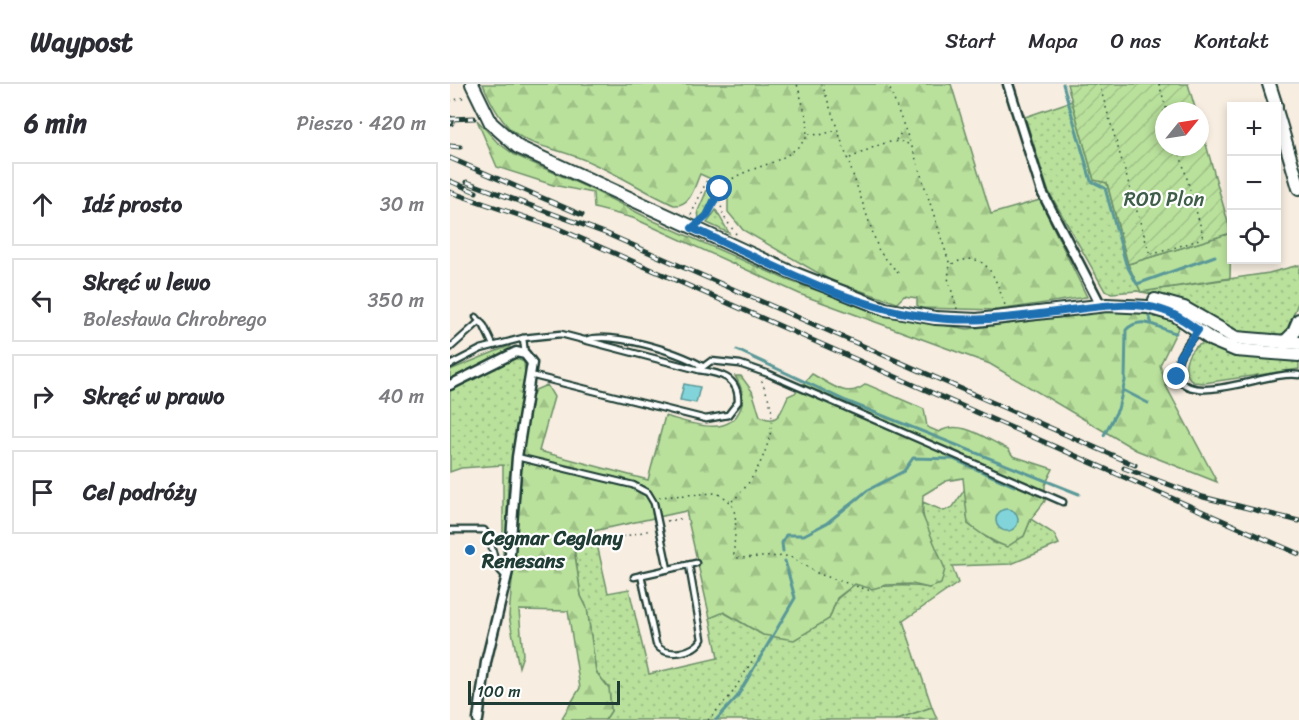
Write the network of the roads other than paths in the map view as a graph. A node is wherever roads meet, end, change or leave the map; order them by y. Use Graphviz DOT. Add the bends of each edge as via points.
graph roads {
  1 [pos="1008,84"];
  2 [pos="1269,84"];
  3 [pos="473,88"];
  4 [pos="1274,102"];
  5 [pos="1281,125"];
  6 [pos="1299,188"];
  7 [pos="1104,305"];
  8 [pos="1299,320"];
  9 [pos="1202,326"];
  10 [pos="523,338"];
  11 [pos="586,340"];
  12 [pos="1284,343"];
  13 [pos="1299,344"];
  14 [pos="493,345"];
  15 [pos="450,348"];
  16 [pos="522,353"];
  17 [pos="1299,355"];
  18 [pos="450,365"];
  19 [pos="701,368"];
  20 [pos="530,375"];
  21 [pos="1299,375"];
  22 [pos="450,385"];
  23 [pos="517,458"];
  24 [pos="1063,502"];
  25 [pos="450,530"];
  26 [pos="696,563"];
  27 [pos="689,564"];
  28 [pos="668,569"];
  29 [pos="641,575"];
  30 [pos="507,577"];
  31 [pos="634,577"];
  32 [pos="478,720"];
  1 -- 7 [label="street" via="1042,192"];
  2 -- 4 [label="street"];
  3 -- 7 [label="street" via="492,125 518,147 846,296 907,314 977,320"];
  5 -- 6 [label="street"];
  7 -- 9 [label="street" via="1125,299 1150,299 1180,306"];
  8 -- 12 [label="street"];
  9 -- 12 [label="street" via="1236,338"];
  9 -- 17 [label="street" via="1218,343 1243,351"];
  9 -- 21 [label="lane" via="1176,368 1179,381 1190,388 1203,390"];
  10 -- 11 [label="lane" via="561,334"];
  10 -- 14 [label="lane"];
  10 -- 16 [label="lane"];
  11 -- 19 [label="lane"];
  11 -- 19 [label="lane" via="611,338 690,359"];
  12 -- 13 [label="street"];
  14 -- 15 [label="lane" via="478,319"];
  14 -- 18 [label="lane"];
  16 -- 20 [label="street" via="532,363"];
  16 -- 22 [label="street"];
  19 -- 20 [label="lane" via="725,375 735,385 738,402 728,415 706,419"];
  19 -- 24 [label="lane" via="720,360 756,369"];
  20 -- 23 [label="street"];
  23 -- 28 [label="lane" via="633,485 652,497"];
  23 -- 30 [label="street"];
  25 -- 30 [label="lane" via="484,530 499,572"];
  26 -- 27 [label="lane"];
  27 -- 28 [label="lane"];
  27 -- 29 [label="lane" via="702,639 696,647 670,653 656,644"];
  28 -- 29 [label="lane"];
  29 -- 31 [label="lane"];
  30 -- 32 [label="street" via="486,662"];
}
